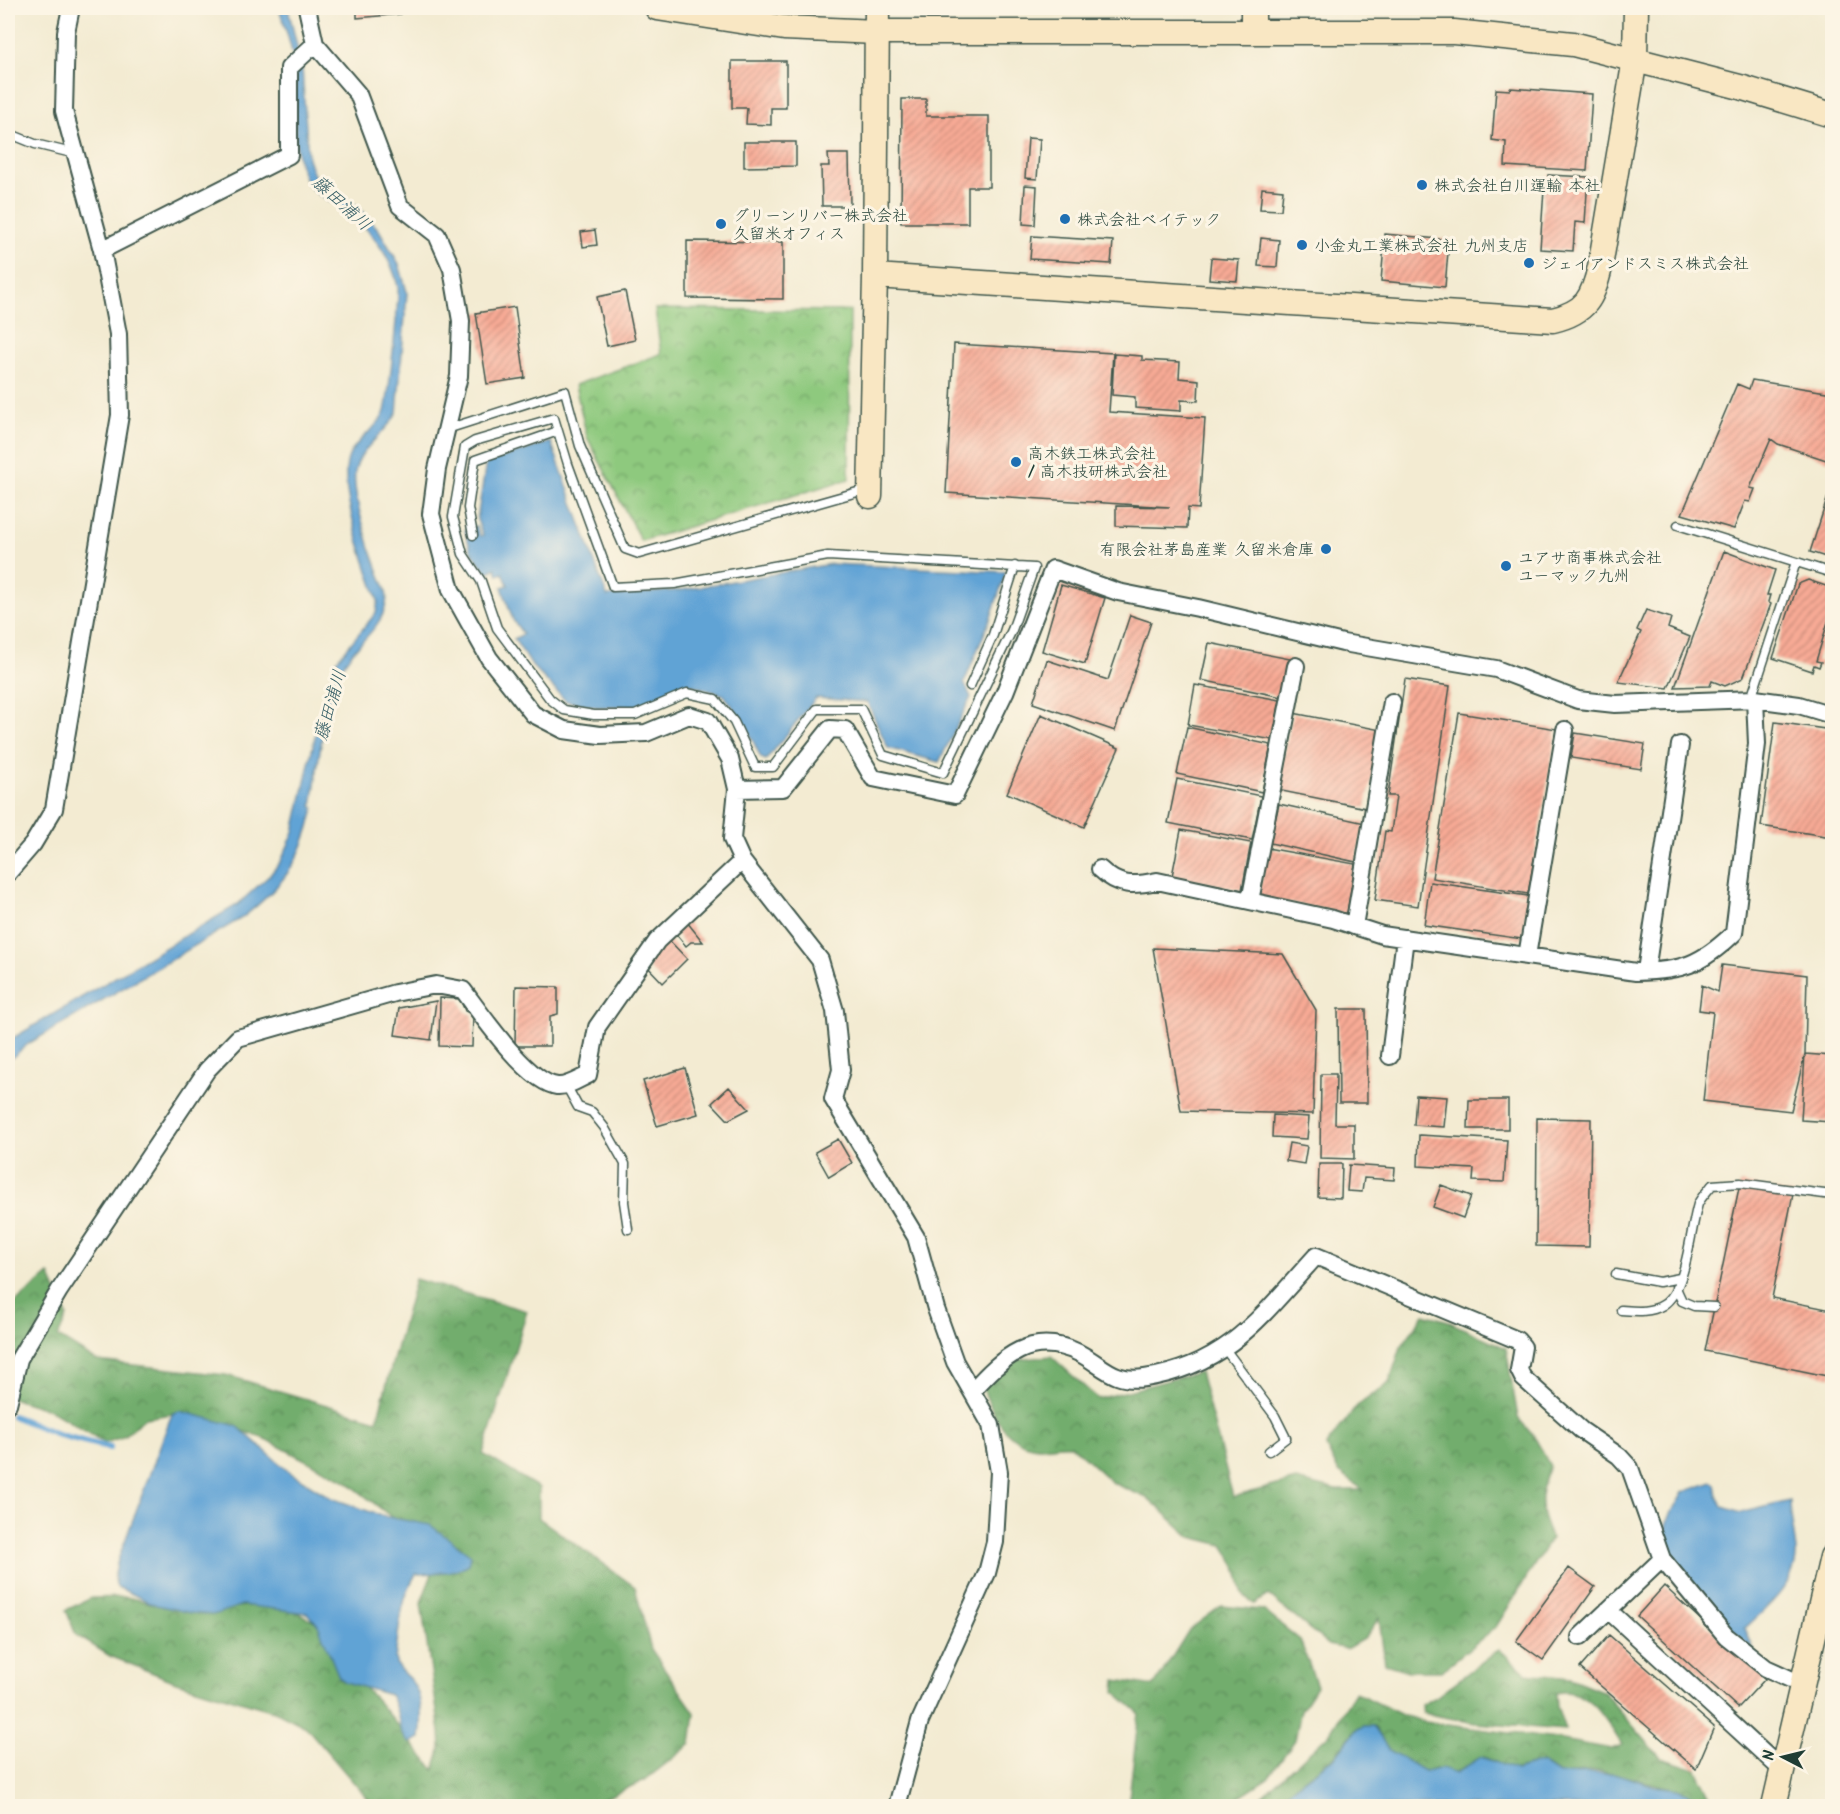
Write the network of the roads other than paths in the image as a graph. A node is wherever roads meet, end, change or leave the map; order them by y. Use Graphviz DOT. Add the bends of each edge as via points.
graph roads {
  1 [pos="71,8"];
  2 [pos="307,8"];
  3 [pos="657,8"];
  4 [pos="877,8"];
  5 [pos="1253,8"];
  6 [pos="1636,8"];
  7 [pos="877,32"];
  8 [pos="1253,32"];
  9 [pos="309,49"];
  10 [pos="1635,59"];
  11 [pos="1833,115"];
  12 [pos="8,133"];
  13 [pos="76,154"];
  14 [pos="102,250"];
  15 [pos="875,276"];
  16 [pos="447,429"];
  17 [pos="558,431"];
  18 [pos="870,492"];
  19 [pos="1678,525"];
  20 [pos="473,535"];
  21 [pos="1796,562"];
  22 [pos="1015,566"];
  23 [pos="1833,573"];
  24 [pos="1296,666"];
  25 [pos="970,686"];
  26 [pos="1753,699"];
  27 [pos="1392,702"];
  28 [pos="1833,715"];
  29 [pos="1565,730"];
  30 [pos="1680,745"];
  31 [pos="737,789"];
  32 [pos="742,861"];
  33 [pos="1100,869"];
  34 [pos="8,873"];
  35 [pos="1250,901"];
  36 [pos="1354,926"];
  37 [pos="1405,938"];
  38 [pos="1527,956"];
  39 [pos="1646,971"];
  40 [pos="1390,1056"];
  41 [pos="566,1085"];
  42 [pos="1833,1195"];
  43 [pos="628,1229"];
  44 [pos="1616,1274"];
  45 [pos="1680,1278"];
  46 [pos="1676,1288"];
  47 [pos="1714,1307"];
  48 [pos="1621,1310"];
  49 [pos="1225,1349"];
  50 [pos="972,1390"];
  51 [pos="8,1404"];
  52 [pos="1269,1451"];
  53 [pos="1833,1557"];
  54 [pos="1662,1559"];
  55 [pos="1608,1610"];
  56 [pos="1580,1637"];
  57 [pos="1801,1684"];
  58 [pos="1783,1771"];
  59 [pos="897,1806"];
  60 [pos="1774,1806"];
  1 -- 13 [label="street" via="66,32 64,111"];
  2 -- 9 [label="street"];
  3 -- 7 [label="street" via="784,28"];
  4 -- 7 [label="street"];
  5 -- 8 [label="street"];
  6 -- 10 [label="street"];
  7 -- 8 [label="street"];
  7 -- 15 [label="street"];
  8 -- 10 [label="street" via="1454,32 1573,44"];
  9 -- 14 [label="street" via="289,68 289,155"];
  9 -- 16 [label="street" via="358,94 400,206 437,236 452,269 461,321 459,376"];
  10 -- 11 [label="street"];
  10 -- 15 [label="street" via="1596,286 1585,306 1553,320"];
  12 -- 13 [label="lane"];
  13 -- 14 [label="street"];
  14 -- 34 [label="street" via="118,334 120,415 54,809 33,844"];
  15 -- 18 [label="street"];
  16 -- 18 [label="lane" via="565,391 580,446 625,549 639,554"];
  16 -- 31 [label="street" via="431,514 451,590 489,658 533,714 564,730 600,735 646,733 689,715 708,721 730,759"];
  17 -- 20 [label="lane" via="475,460 468,508"];
  17 -- 22 [label="lane" via="613,587 674,584 828,556"];
  17 -- 22 [label="lane" via="554,418 465,447 453,517 463,555 481,581 496,628 543,691 564,710 635,715 687,693 715,699 734,722 755,767 773,767 817,709 861,708 883,755 943,773 1012,630 1034,568"];
  19 -- 21 [label="lane"];
  21 -- 23 [label="lane"];
  21 -- 26 [label="lane"];
  22 -- 25 [label="lane" via="993,635"];
  24 -- 35 [label="street"];
  26 -- 28 [label="street" via="1799,705"];
  26 -- 31 [label="street" via="1615,705 1578,700 1496,669 1343,643 1118,592 1053,569 1005,692 955,795 873,778 845,730 830,729 783,788"];
  26 -- 39 [label="street" via="1757,744 1734,933 1716,951 1676,970"];
  27 -- 36 [label="street"];
  29 -- 38 [label="street"];
  30 -- 39 [label="street"];
  31 -- 32 [label="street" via="732,839"];
  32 -- 41 [label="street" via="657,941 597,1027 588,1075"];
  32 -- 50 [label="street" via="820,960 835,1011 841,1070 833,1099 916,1237 951,1351"];
  33 -- 35 [label="street" via="1112,881 1137,885 1157,881"];
  35 -- 36 [label="street"];
  36 -- 37 [label="street"];
  37 -- 38 [label="street"];
  37 -- 40 [label="street"];
  38 -- 39 [label="street"];
  41 -- 43 [label="lane" via="578,1107 592,1112 604,1127 625,1164"];
  41 -- 51 [label="street" via="544,1083 507,1048 463,990 436,985 237,1038 207,1070 59,1291 19,1359"];
  42 -- 45 [label="lane" via="1740,1183 1712,1185 1699,1201"];
  44 -- 45 [label="lane" via="1659,1282"];
  45 -- 46 [label="lane"];
  46 -- 47 [label="lane" via="1682,1301"];
  46 -- 48 [label="lane" via="1663,1305 1642,1312"];
  49 -- 50 [label="street" via="1185,1369 1143,1378 1115,1377 1078,1353 1054,1346 1031,1346 1008,1354"];
  49 -- 52 [label="lane" via="1275,1416 1286,1438"];
  49 -- 54 [label="street" via="1250,1328 1316,1256 1517,1340 1523,1347 1523,1378 1630,1468"];
  50 -- 59 [label="street" via="990,1425 999,1472 995,1542 987,1573 920,1721"];
  53 -- 57 [label="street"];
  54 -- 55 [label="street"];
  54 -- 57 [label="street" via="1726,1636 1766,1668"];
  55 -- 56 [label="street"];
  55 -- 58 [label="street"];
  57 -- 58 [label="street"];
  58 -- 60 [label="street"];
}
